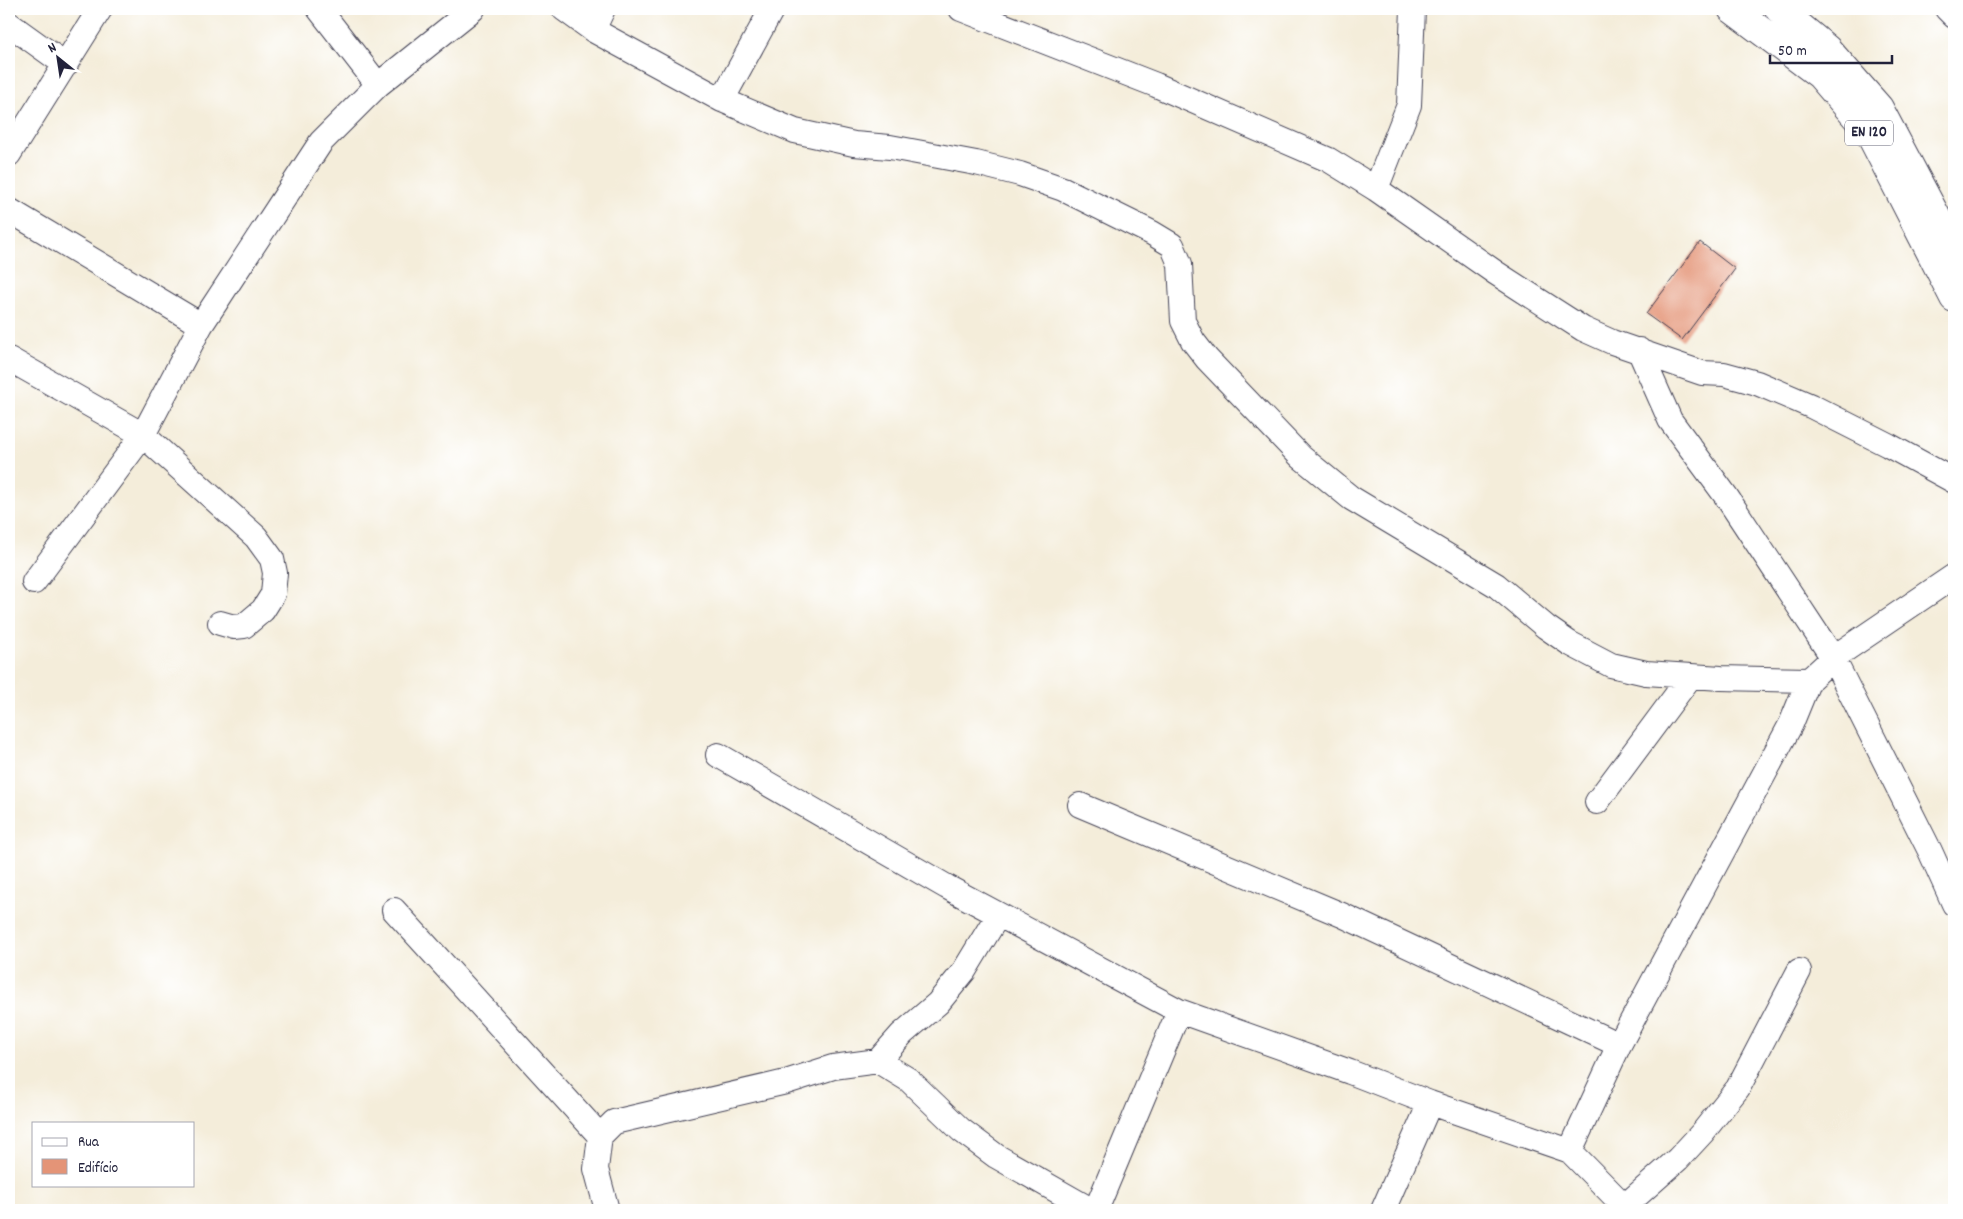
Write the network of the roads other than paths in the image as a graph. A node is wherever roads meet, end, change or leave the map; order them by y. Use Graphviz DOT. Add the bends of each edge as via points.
graph roads {
  1 [pos="100,9"];
  2 [pos="319,9"];
  3 [pos="473,9"];
  4 [pos="564,9"];
  5 [pos="603,9"];
  6 [pos="772,9"];
  7 [pos="961,9"];
  8 [pos="1732,9"];
  9 [pos="1779,9"];
  10 [pos="1946,9"];
  11 [pos="1407,10"];
  12 [pos="1954,16"];
  13 [pos="9,24"];
  14 [pos="593,30"];
  15 [pos="66,66"];
  16 [pos="378,85"];
  17 [pos="722,100"];
  18 [pos="9,154"];
  19 [pos="1376,189"];
  20 [pos="9,210"];
  21 [pos="1954,250"];
  22 [pos="1954,298"];
  23 [pos="201,325"];
  24 [pos="1639,350"];
  25 [pos="9,359"];
  26 [pos="143,435"];
  27 [pos="1954,482"];
  28 [pos="1954,576"];
  29 [pos="34,582"];
  30 [pos="220,624"];
  31 [pos="1833,658"];
  32 [pos="1690,677"];
  33 [pos="1809,680"];
  34 [pos="718,755"];
  35 [pos="1597,802"];
  36 [pos="1080,805"];
  37 [pos="1954,904"];
  38 [pos="394,910"];
  39 [pos="998,915"];
  40 [pos="1799,971"];
  41 [pos="1179,1011"];
  42 [pos="1619,1046"];
  43 [pos="878,1061"];
  44 [pos="1430,1104"];
  45 [pos="600,1136"];
  46 [pos="1570,1151"];
  47 [pos="1627,1208"];
  48 [pos="607,1210"];
  49 [pos="1090,1210"];
  50 [pos="1096,1210"];
  51 [pos="1383,1210"];
  1 -- 15 [label="street"];
  2 -- 16 [label="street"];
  3 -- 16 [label="street"];
  4 -- 14 [label="street"];
  5 -- 14 [label="street"];
  6 -- 17 [label="street"];
  7 -- 19 [label="street" via="1156,85 1329,160"];
  8 -- 22 [label="main road, EN 120" via="1820,76 1869,132"];
  9 -- 21 [label="main road, EN 120" via="1828,49 1879,108"];
  10 -- 12 [label="street"];
  11 -- 19 [label="street" via="1409,106"];
  13 -- 15 [label="street"];
  14 -- 17 [label="street"];
  15 -- 18 [label="street"];
  16 -- 23 [label="street" via="321,142"];
  17 -- 32 [label="street" via="795,131 854,144 890,146 1020,174 1064,189 1152,233 1172,245 1180,264 1183,321 1193,341 1206,359 1301,457 1351,498 1496,585 1569,644 1611,665 1646,673"];
  19 -- 24 [label="street" via="1583,330"];
  20 -- 23 [label="street"];
  23 -- 26 [label="street"];
  24 -- 27 [label="street" via="1702,373 1724,374 1757,383 1811,406"];
  24 -- 31 [label="street" via="1670,420 1726,496"];
  25 -- 26 [label="street"];
  26 -- 29 [label="street"];
  26 -- 30 [label="street" via="256,537 272,560 275,573 273,594 263,610 244,626"];
  28 -- 31 [label="street"];
  31 -- 33 [label="street"];
  31 -- 37 [label="street"];
  32 -- 33 [label="street"];
  32 -- 35 [label="street"];
  33 -- 42 [label="street" via="1791,724"];
  34 -- 39 [label="street"];
  36 -- 42 [label="street" via="1342,915"];
  38 -- 45 [label="street"];
  39 -- 41 [label="street"];
  39 -- 43 [label="street" via="959,978"];
  40 -- 47 [label="street" via="1738,1088 1703,1132"];
  41 -- 44 [label="street"];
  41 -- 50 [label="street"];
  42 -- 46 [label="street"];
  43 -- 45 [label="street" via="833,1067 786,1082 614,1122"];
  43 -- 49 [label="street" via="909,1080 961,1130 996,1156"];
  44 -- 46 [label="street"];
  44 -- 51 [label="street"];
  45 -- 48 [label="street" via="596,1169"];
  46 -- 47 [label="street"];
}
